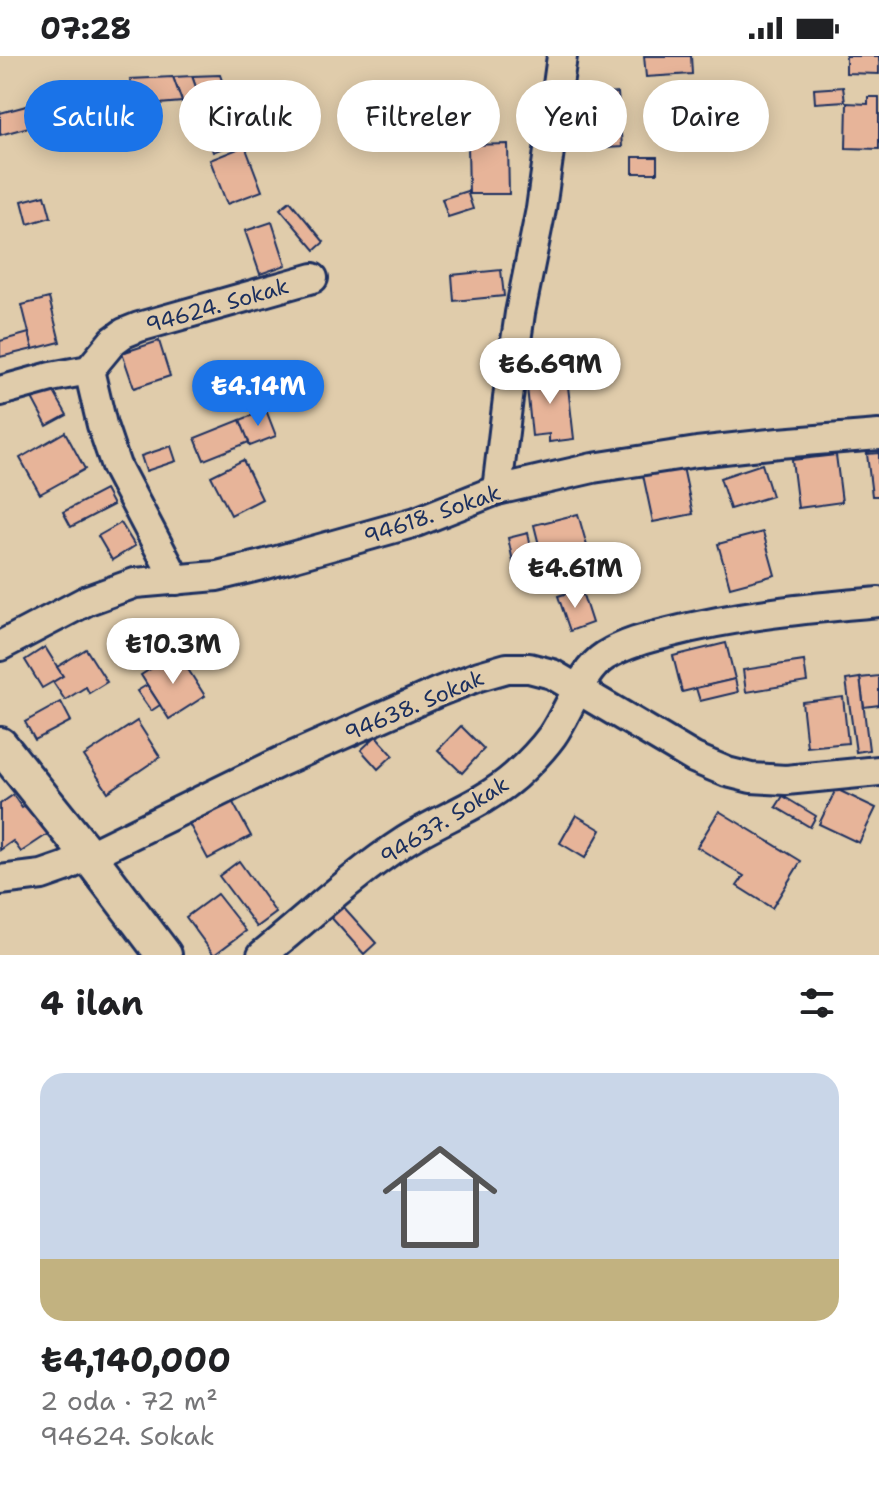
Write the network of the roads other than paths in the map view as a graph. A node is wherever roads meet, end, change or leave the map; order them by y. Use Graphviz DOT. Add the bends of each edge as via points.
graph roads {
  1 [pos="562,56"];
  2 [pos="313,278"];
  3 [pos="89,370"];
  4 [pos="0,391"];
  5 [pos="879,435"];
  6 [pos="497,490"];
  7 [pos="176,580"];
  8 [pos="879,602"];
  9 [pos="0,646"];
  10 [pos="579,690"];
  11 [pos="0,745"];
  12 [pos="879,771"];
  13 [pos="89,856"];
  14 [pos="0,880"];
  15 [pos="164,955"];
  16 [pos="262,955"];
  1 -- 6 [label="street"];
  2 -- 3 [label="street, 94624. Sokak" via="124,333"];
  3 -- 4 [label="street"];
  3 -- 7 [label="street" via="116,466"];
  5 -- 6 [label="street, 94618. Sokak" via="697,452"];
  6 -- 7 [label="street, 94618. Sokak" via="341,544 217,576"];
  7 -- 9 [label="street, 94618. Sokak" via="135,583 88,600"];
  8 -- 10 [label="street, 94637. Sokak" via="800,608 650,637 605,656 593,665"];
  10 -- 12 [label="street, 94638. Sokak" via="727,772 786,780"];
  10 -- 13 [label="street, 94638. Sokak" via="529,668 479,676 280,762"];
  10 -- 16 [label="street, 94637. Sokak" via="552,736 512,779 381,858"];
  11 -- 13 [label="street"];
  13 -- 14 [label="street, 94638. Sokak" via="42,875"];
  13 -- 15 [label="street"];
}
